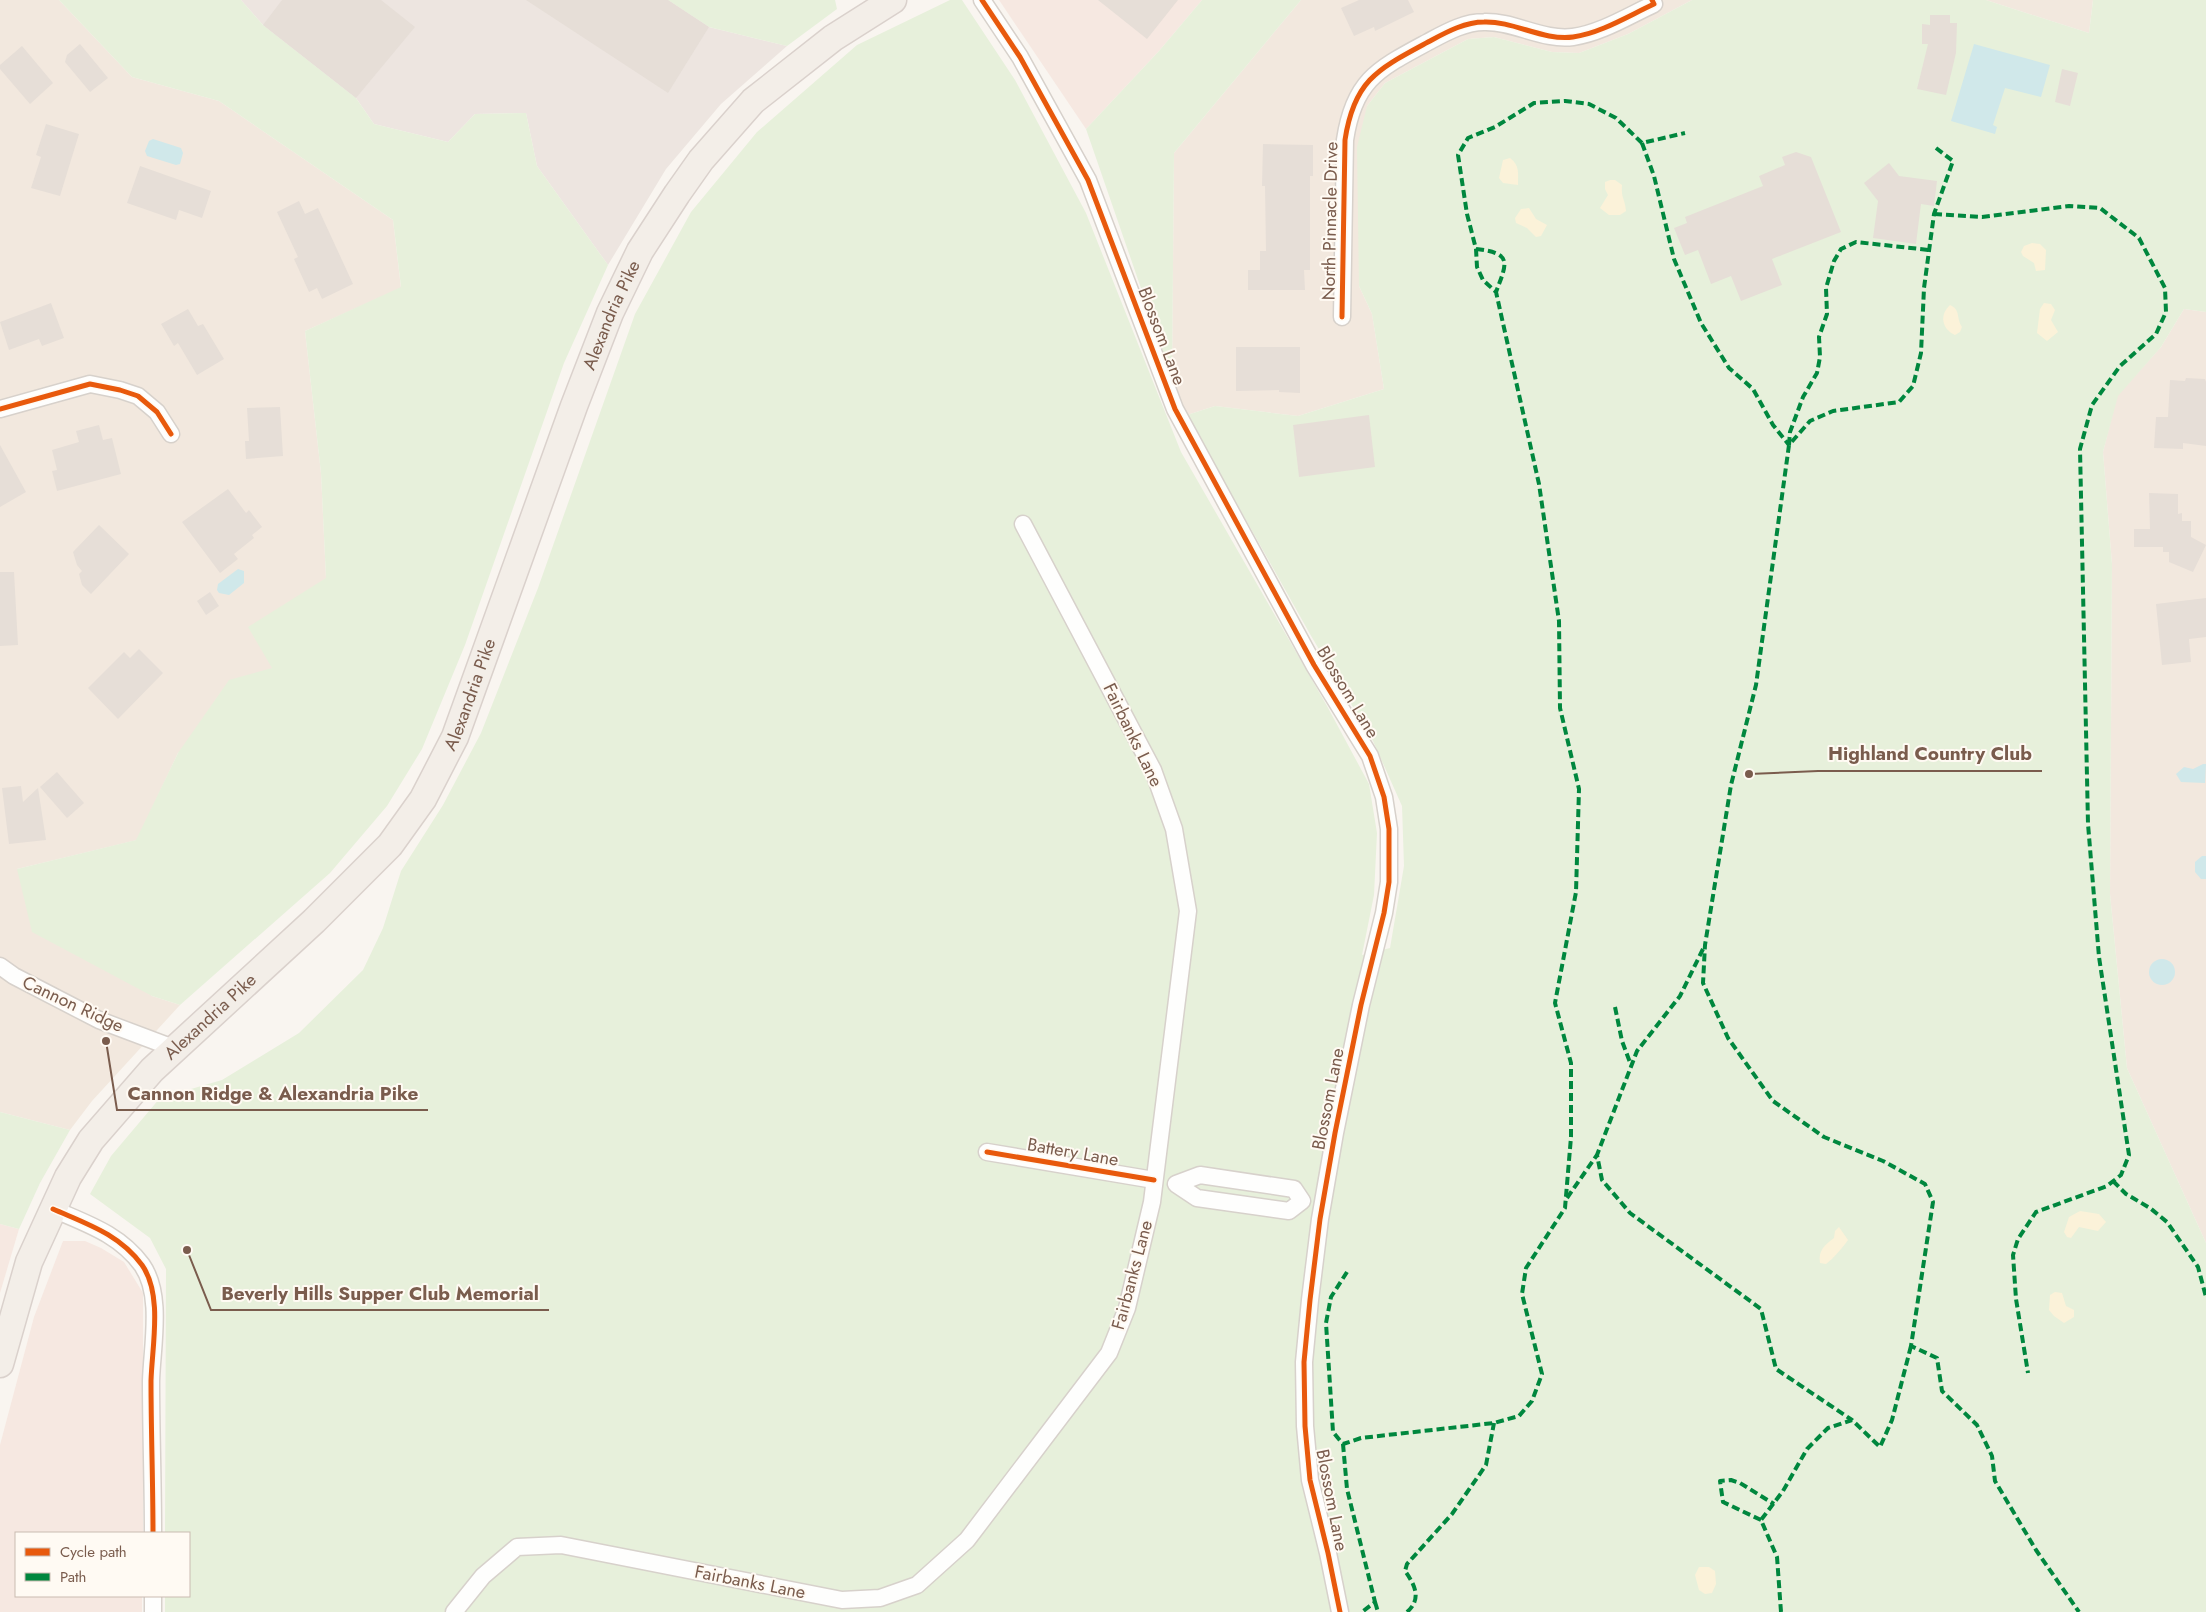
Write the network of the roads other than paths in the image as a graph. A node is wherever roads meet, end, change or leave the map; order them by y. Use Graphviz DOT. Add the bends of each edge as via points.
graph roads {
  1 [pos="893,0"];
  2 [pos="982,0"];
  3 [pos="1653,2"];
  4 [pos="1342,317"];
  5 [pos="0,409"];
  6 [pos="171,434"];
  7 [pos="1023,524"];
  8 [pos="0,966"];
  9 [pos="176,1049"];
  10 [pos="987,1152"];
  11 [pos="1154,1180"];
  12 [pos="1302,1201"];
  13 [pos="53,1208"];
  14 [pos="0,1364"];
  15 [pos="153,1532"];
  16 [pos="153,1597"];
  17 [pos="880,1605"];
  18 [pos="153,1612"];
  19 [pos="454,1612"];
  20 [pos="1340,1612"];
  1 -- 9 [label="main road, Alexandria Pike" via="833,38 753,101 701,160 677,194 640,251 610,314 455,737 423,799 390,845 314,921"];
  2 -- 20 [label="street, Blossom Lane" via="1020,57 1088,180 1175,409 1305,649 1370,756 1384,797 1389,829 1389,882 1335,1133 1319,1228 1304,1362 1304,1426 1310,1480"];
  3 -- 4 [label="street, North Pinnacle Drive" via="1591,33 1573,37 1557,37 1503,24 1468,24 1452,29 1386,65 1369,79 1349,116 1345,140"];
  5 -- 6 [label="street" via="90,384 138,396 157,412"];
  7 -- 11 [label="street, Fairbanks Lane" via="1153,770 1174,829 1188,912"];
  8 -- 9 [label="street, Cannon Ridge" via="99,1020"];
  9 -- 13 [label="main road, Alexandria Pike" via="152,1070 91,1140"];
  10 -- 11 [label="street, Battery Lane"];
  11 -- 17 [label="street, Fairbanks Lane" via="1152,1202 1127,1308 1109,1353 967,1540 917,1585"];
  12 -- 12 [label="street" via="1294,1189 1200,1175 1176,1184 1197,1198 1289,1211"];
  13 -- 14 [label="main road, Alexandria Pike" via="29,1262"];
  13 -- 15 [label="street" via="114,1236 149,1278 155,1330 151,1379"];
  16 -- 18 [label="street"];
  17 -- 19 [label="street, Fairbanks Lane" via="561,1545 517,1547 483,1576"];
}
